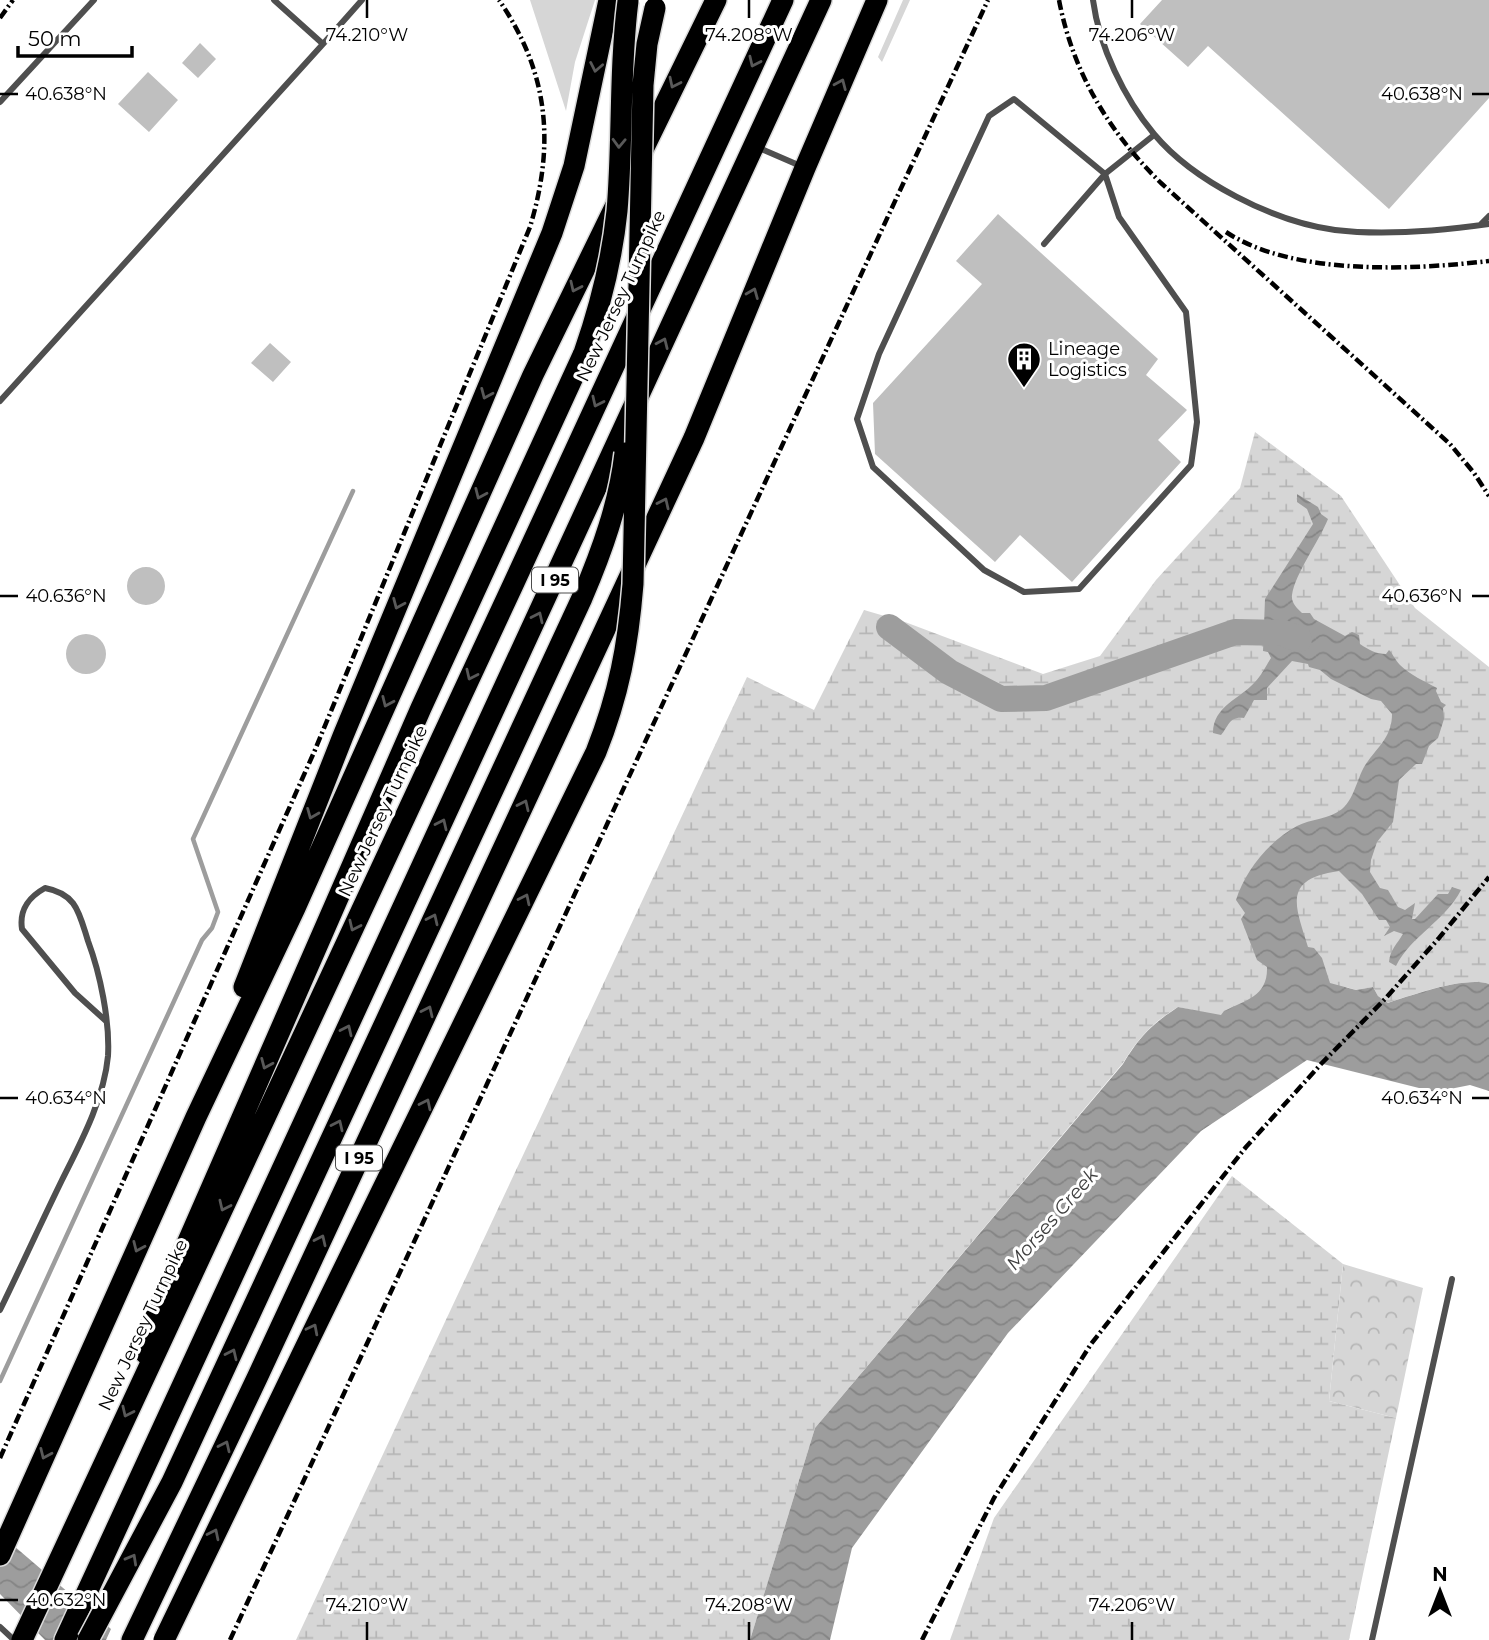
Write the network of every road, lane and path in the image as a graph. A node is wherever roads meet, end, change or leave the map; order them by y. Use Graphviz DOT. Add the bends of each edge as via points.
graph roads {
  1 [pos="94,0"];
  2 [pos="274,0"];
  3 [pos="362,0"];
  4 [pos="622,0"];
  5 [pos="716,0"];
  6 [pos="783,0"];
  7 [pos="821,0"];
  8 [pos="877,0"];
  9 [pos="1093,0"];
  10 [pos="656,4"];
  11 [pos="323,44"];
  12 [pos="0,102"];
  13 [pos="1154,135"];
  14 [pos="753,146"];
  15 [pos="805,168"];
  16 [pos="1105,174"];
  17 [pos="1489,216"];
  18 [pos="1489,224"];
  19 [pos="1480,225"];
  20 [pos="1044,244"];
  21 [pos="637,347"];
  22 [pos="0,401"];
  23 [pos="106,1021"];
  24 [pos="197,1117"];
  25 [pos="244,1139"];
  26 [pos="1452,1279"];
  27 [pos="0,1310"];
  28 [pos="0,1555"];
  29 [pos="0,1627"];
  30 [pos="14,1640"];
  31 [pos="22,1640"];
  32 [pos="65,1640"];
  33 [pos="88,1640"];
  34 [pos="132,1640"];
  35 [pos="164,1640"];
  36 [pos="1372,1640"];
  1 -- 12 [label="lane"];
  2 -- 11 [label="lane"];
  3 -- 11 [label="lane"];
  4 -- 24 [label="highway, one-way" via="552,233 338,748"];
  4 -- 25 [label="highway, one-way, bridge" via="617,211 599,309 584,353 421,708"];
  5 -- 24 [label="highway, New Jersey Turnpike, one-way" via="539,363"];
  6 -- 25 [label="highway, New Jersey Turnpike / I 95, one-way"];
  7 -- 14 [label="highway, I 95"];
  15 -- 8 [label="highway, I 95, one-way"];
  9 -- 13 [label="lane" via="1109,61"];
  10 -- 21 [label="highway, bridge" via="643,85"];
  11 -- 22 [label="lane"];
  13 -- 16 [label="lane"];
  13 -- 19 [label="lane" via="1212,183 1296,222 1335,230 1391,232"];
  14 -- 15 [label="lane"];
  32 -- 14 [label="highway, I 95, one-way"];
  34 -- 15 [label="highway, I 95, one-way" via="694,438"];
  16 -- 16 [label="lane" via="1014,99 989,116 878,354 857,419 873,467 984,570 1024,592 1079,589 1191,465 1196,422 1186,313 1119,217"];
  16 -- 20 [label="lane"];
  17 -- 19 [label="lane"];
  18 -- 19 [label="lane"];
  33 -- 21 [label="highway, one-way, bridge" via="172,1482 602,552 624,464"];
  35 -- 21 [label="highway, one-way, bridge" via="590,765 611,713 630,629"];
  23 -- 23 [label="lane" via="93,955 73,900 45,888 32,895 23,908 22,929 75,993"];
  23 -- 27 [label="lane" via="108,1056 97,1103"];
  24 -- 28 [label="highway, New Jersey Turnpike, one-way"];
  25 -- 31 [label="highway, New Jersey Turnpike / I 95, one-way" via="141,1383"];
  26 -- 36 [label="lane"];
  29 -- 30 [label="lane"];
}
